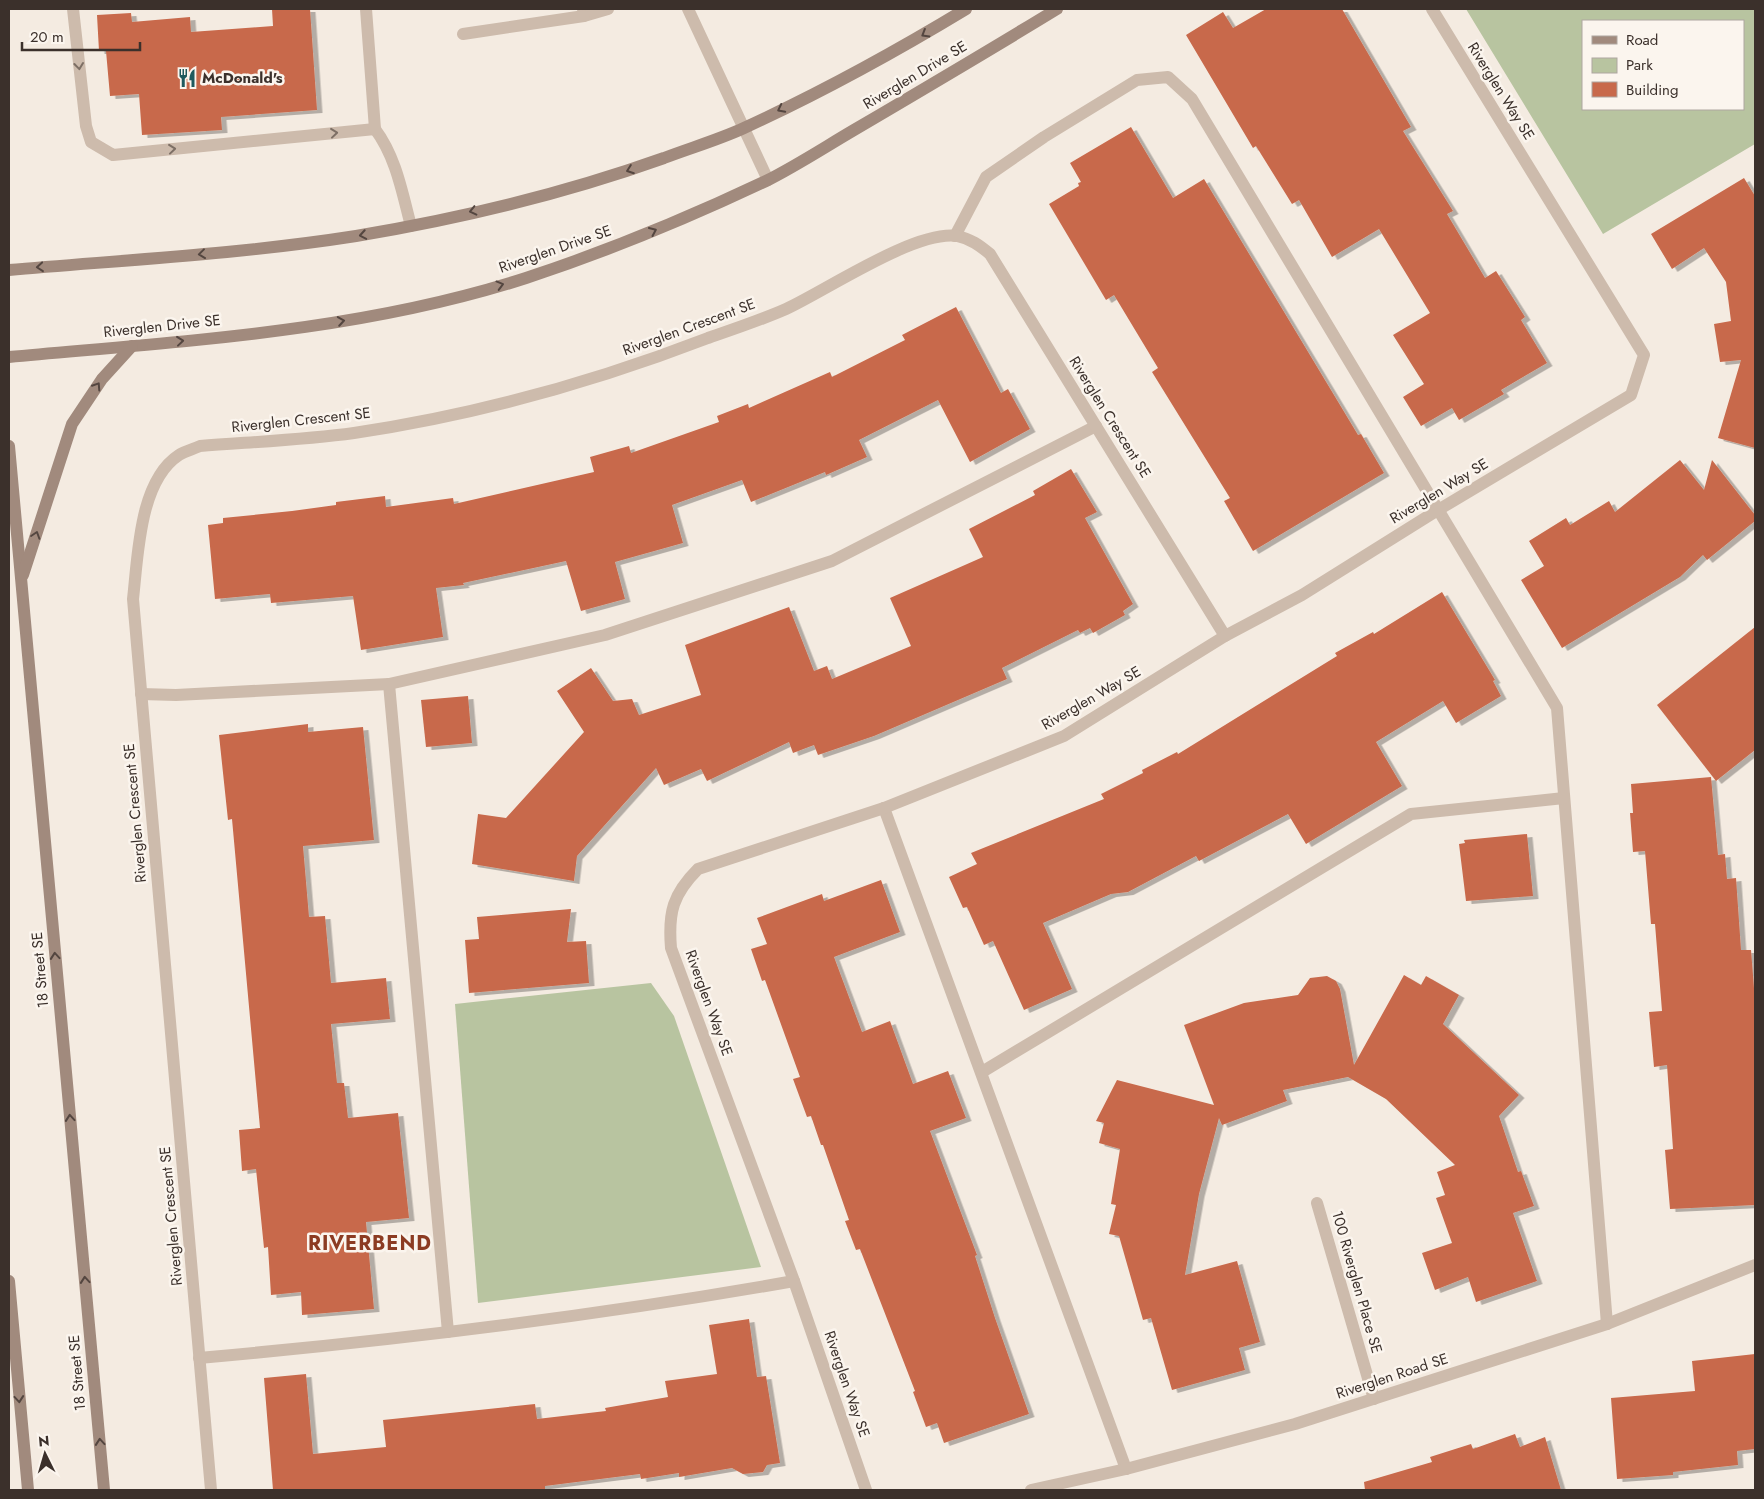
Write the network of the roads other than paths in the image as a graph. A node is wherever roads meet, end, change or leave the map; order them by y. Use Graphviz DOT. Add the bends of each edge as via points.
graph roads {
  1 [pos="73,9"];
  2 [pos="366,9"];
  3 [pos="608,9"];
  4 [pos="688,9"];
  5 [pos="966,9"];
  6 [pos="1057,9"];
  7 [pos="1432,9"];
  8 [pos="584,12"];
  9 [pos="462,34"];
  10 [pos="375,128"];
  11 [pos="743,129"];
  12 [pos="768,180"];
  13 [pos="411,226"];
  14 [pos="955,236"];
  15 [pos="9,270"];
  16 [pos="132,346"];
  17 [pos="9,357"];
  18 [pos="1096,426"];
  19 [pos="9,446"];
  20 [pos="1438,510"];
  21 [pos="21,582"];
  22 [pos="1225,636"];
  23 [pos="389,684"];
  24 [pos="141,694"];
  25 [pos="1564,798"];
  26 [pos="884,808"];
  27 [pos="982,1072"];
  28 [pos="1317,1203"];
  29 [pos="1755,1265"];
  30 [pos="9,1281"];
  31 [pos="794,1281"];
  32 [pos="1607,1324"];
  33 [pos="448,1332"];
  34 [pos="199,1358"];
  35 [pos="1374,1399"];
  36 [pos="1126,1469"];
  37 [pos="28,1490"];
  38 [pos="104,1490"];
  39 [pos="211,1490"];
  40 [pos="866,1490"];
  41 [pos="1031,1490"];
  1 -- 10 [label="street, one-way" via="86,126 91,142 113,155"];
  2 -- 10 [label="street"];
  3 -- 8 [label="street"];
  4 -- 11 [label="street"];
  5 -- 11 [label="street, Riverglen Drive SE, one-way" via="903,47"];
  6 -- 12 [label="street, Riverglen Drive SE"];
  7 -- 20 [label="street, Riverglen Way SE" via="1644,355 1631,395"];
  8 -- 9 [label="street"];
  10 -- 13 [label="street" via="386,144 397,172"];
  11 -- 12 [label="street"];
  11 -- 13 [label="street, Riverglen Drive SE, one-way" via="616,176"];
  16 -- 12 [label="street, Riverglen Drive SE, one-way" via="282,331 453,298 524,278 636,238"];
  13 -- 15 [label="street, Riverglen Drive SE, one-way" via="190,255"];
  14 -- 18 [label="street, Riverglen Crescent SE" via="973,240 990,254"];
  14 -- 20 [label="street" via="986,177 1137,80 1168,77 1192,99"];
  14 -- 24 [label="street, Riverglen Crescent SE" via="929,239 902,249 786,309 562,389 455,415 353,433 200,446 178,455 148,495 142,527 133,599"];
  16 -- 17 [label="street, Riverglen Drive SE"];
  21 -- 16 [label="street, one-way" via="72,424 102,378"];
  18 -- 22 [label="street, Riverglen Crescent SE"];
  18 -- 23 [label="street" via="832,561 605,635"];
  19 -- 21 [label="street, 18 Street SE"];
  20 -- 22 [label="street, Riverglen Way SE" via="1302,595"];
  20 -- 25 [label="street" via="1557,708"];
  38 -- 21 [label="street, 18 Street SE, one-way"];
  22 -- 26 [label="street, Riverglen Way SE" via="1064,736"];
  23 -- 24 [label="street" via="176,696"];
  23 -- 33 [label="street"];
  24 -- 34 [label="street, Riverglen Crescent SE"];
  25 -- 27 [label="street" via="1411,814"];
  25 -- 32 [label="street"];
  26 -- 27 [label="street"];
  26 -- 31 [label="street, Riverglen Way SE" via="698,869 682,884 673,904 671,948"];
  27 -- 36 [label="street"];
  28 -- 35 [label="street, 100 Riverglen Place SE"];
  29 -- 32 [label="street, Riverglen Road SE"];
  30 -- 37 [label="street, one-way"];
  31 -- 33 [label="street" via="677,1302"];
  31 -- 40 [label="street, Riverglen Way SE"];
  32 -- 35 [label="street, Riverglen Road SE"];
  33 -- 34 [label="street"];
  34 -- 39 [label="street, Riverglen Crescent SE"];
  35 -- 36 [label="street, Riverglen Road SE" via="1295,1424"];
  36 -- 41 [label="street, Riverglen Road SE"];
}
